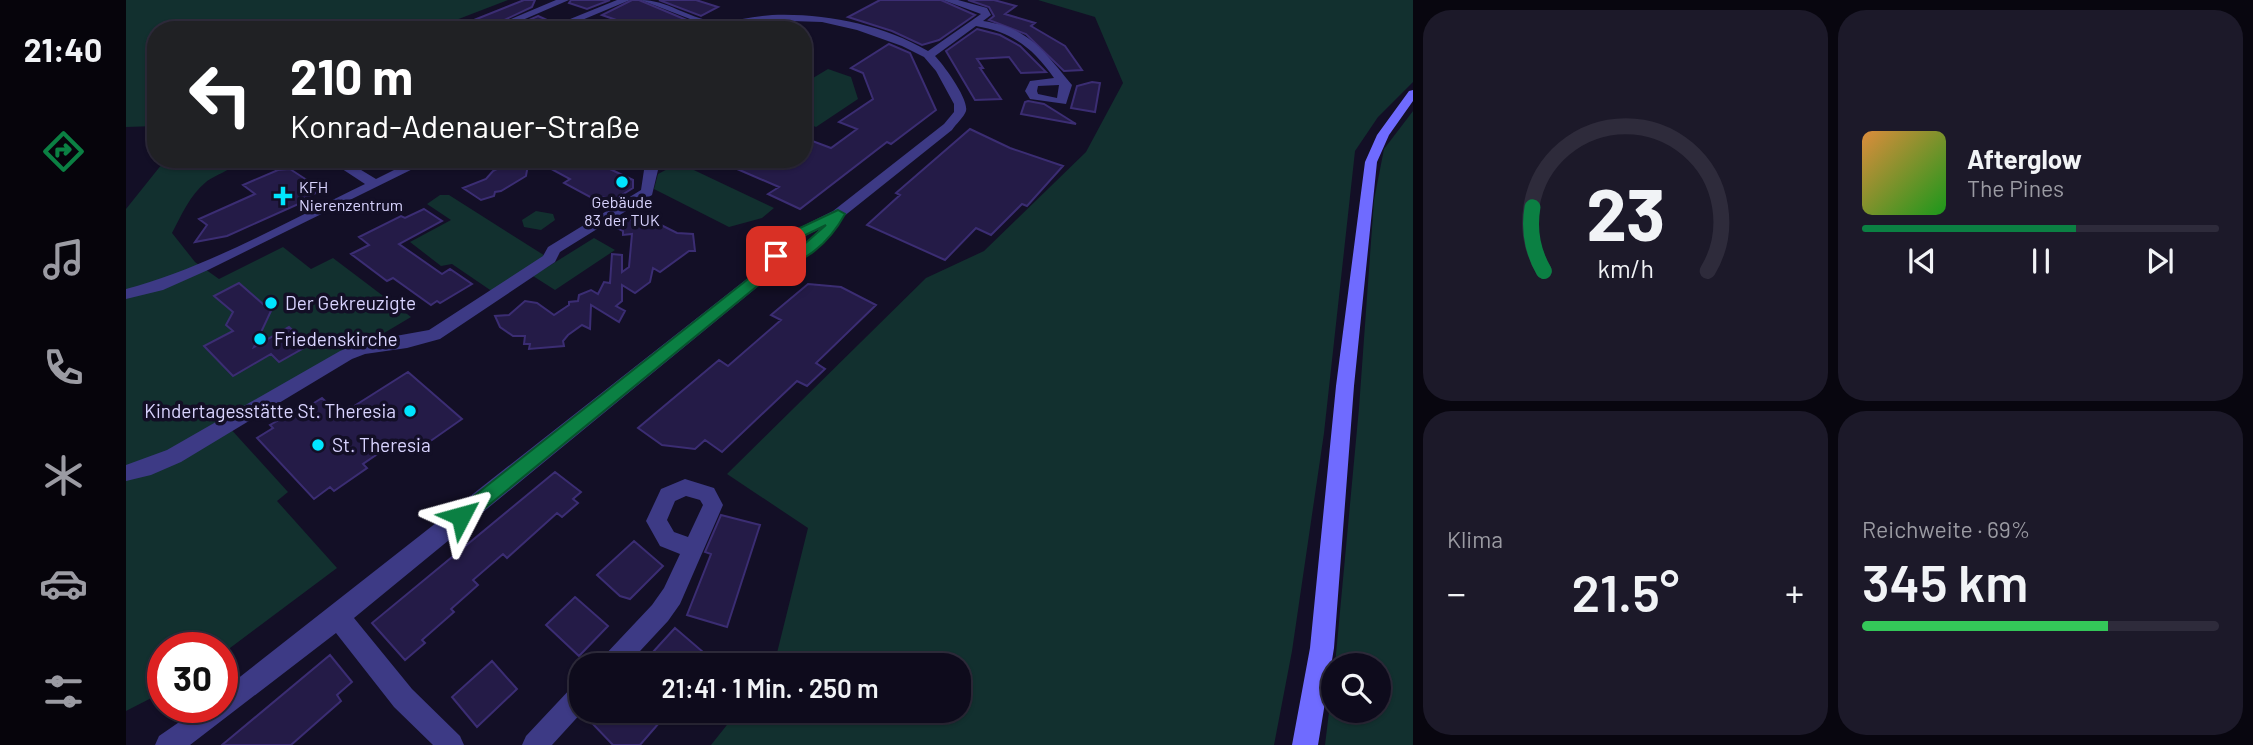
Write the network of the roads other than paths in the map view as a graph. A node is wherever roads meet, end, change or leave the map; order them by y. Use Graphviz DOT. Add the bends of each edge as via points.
graph roads {
  1 [pos="564,0"];
  2 [pos="625,0"];
  3 [pos="646,0"];
  4 [pos="948,0"];
  5 [pos="512,21"];
  6 [pos="571,21"];
  7 [pos="704,21"];
  8 [pos="779,21"];
  9 [pos="974,23"];
  10 [pos="929,55"];
  11 [pos="1062,81"];
  12 [pos="1413,93"];
  13 [pos="348,168"];
  14 [pos="408,168"];
  15 [pos="651,170"];
  16 [pos="375,184"];
  17 [pos="126,294"];
  18 [pos="126,473"];
  19 [pos="693,549"];
  20 [pos="338,617"];
  21 [pos="622,653"];
  22 [pos="238,695"];
  23 [pos="569,709"];
  24 [pos="199,723"];
  25 [pos="168,745"];
  26 [pos="451,745"];
  27 [pos="535,745"];
  28 [pos="1305,745"];
  1 -- 5 [label="street"];
  2 -- 6 [label="street"];
  3 -- 7 [label="street"];
  4 -- 9 [label="street" via="984,10 986,15"];
  8 -- 10 [label="street" via="823,19"];
  9 -- 10 [label="street"];
  9 -- 11 [label="street" via="998,27 1038,47"];
  10 -- 20 [label="street" via="960,104 956,119 838,214 828,232 797,258 767,271"];
  12 -- 28 [label="main road" via="1383,135 1371,162 1322,648"];
  13 -- 16 [label="street"];
  14 -- 16 [label="street"];
  15 -- 18 [label="street" via="647,192 553,250 550,259 434,335 346,355 174,456"];
  16 -- 17 [label="street" via="202,267"];
  19 -- 21 [label="street" via="672,596"];
  20 -- 22 [label="street"];
  20 -- 26 [label="street" via="403,698"];
  23 -- 27 [label="street"];
  24 -- 25 [label="street"];
}
